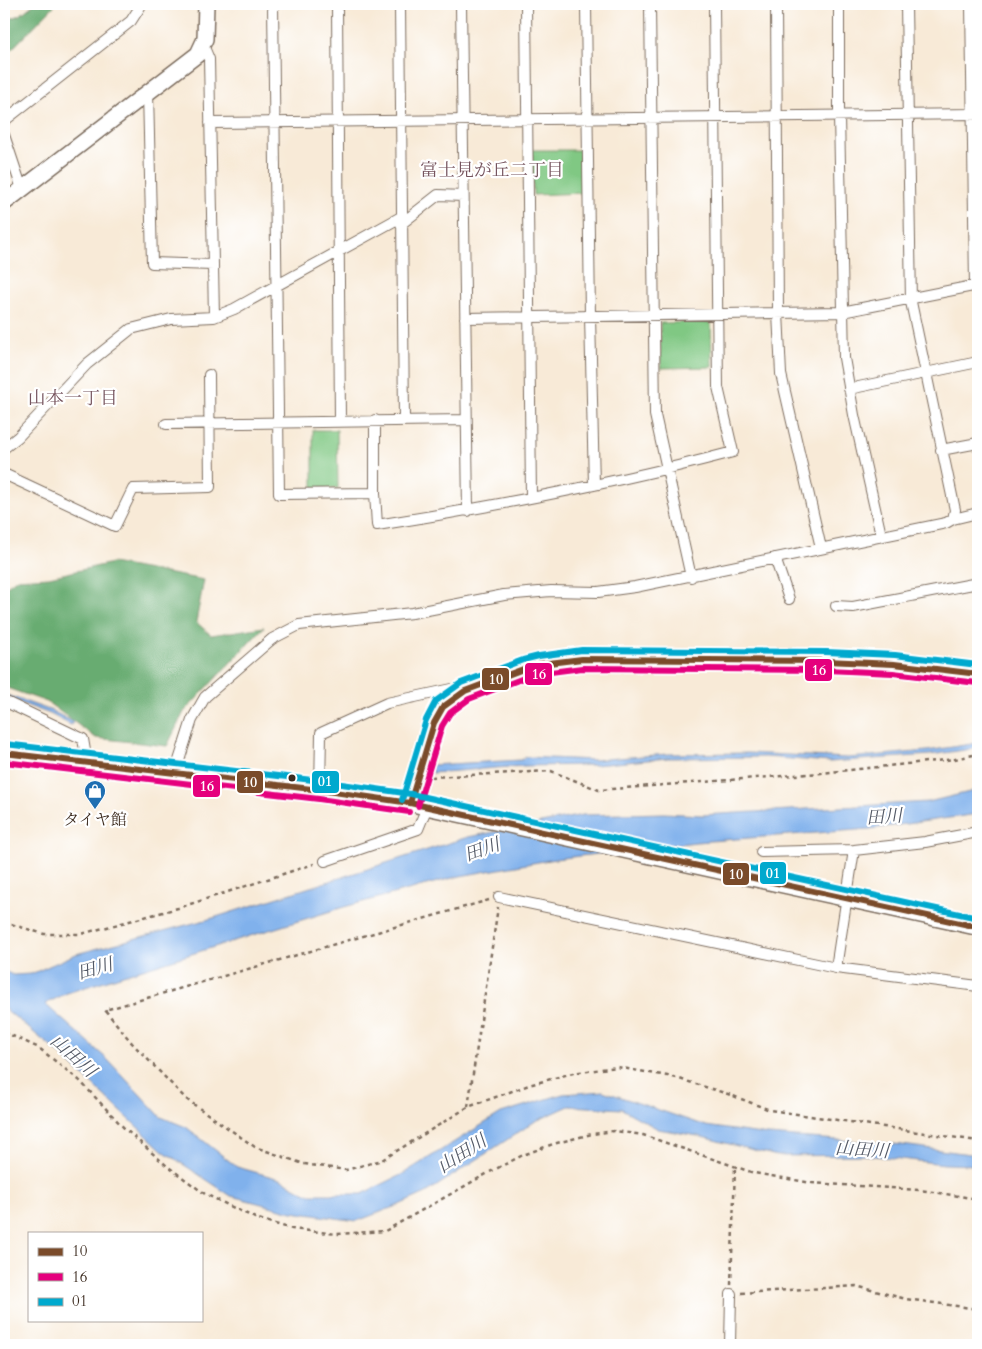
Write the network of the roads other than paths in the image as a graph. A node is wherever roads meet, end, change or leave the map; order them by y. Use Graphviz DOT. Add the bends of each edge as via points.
graph roads {
  1 [pos="140,4"];
  2 [pos="206,4"];
  3 [pos="273,4"];
  4 [pos="337,4"];
  5 [pos="400,4"];
  6 [pos="461,4"];
  7 [pos="526,4"];
  8 [pos="586,4"];
  9 [pos="650,4"];
  10 [pos="714,4"];
  11 [pos="776,4"];
  12 [pos="839,4"];
  13 [pos="906,4"];
  14 [pos="971,4"];
  15 [pos="203,45"];
  16 [pos="148,92"];
  17 [pos="975,114"];
  18 [pos="908,115"];
  19 [pos="839,116"];
  20 [pos="717,117"];
  21 [pos="777,117"];
  22 [pos="651,118"];
  23 [pos="527,119"];
  24 [pos="587,119"];
  25 [pos="462,120"];
  26 [pos="4,121"];
  27 [pos="337,121"];
  28 [pos="402,121"];
  29 [pos="274,122"];
  30 [pos="210,123"];
  31 [pos="4,135"];
  32 [pos="22,189"];
  33 [pos="464,196"];
  34 [pos="4,203"];
  35 [pos="401,220"];
  36 [pos="338,251"];
  37 [pos="213,265"];
  38 [pos="977,285"];
  39 [pos="277,286"];
  40 [pos="910,299"];
  41 [pos="842,312"];
  42 [pos="778,313"];
  43 [pos="716,314"];
  44 [pos="654,315"];
  45 [pos="590,316"];
  46 [pos="214,317"];
  47 [pos="528,317"];
  48 [pos="465,318"];
  49 [pos="978,362"];
  50 [pos="925,373"];
  51 [pos="209,375"];
  52 [pos="849,389"];
  53 [pos="375,420"];
  54 [pos="404,420"];
  55 [pos="466,420"];
  56 [pos="278,421"];
  57 [pos="340,421"];
  58 [pos="210,423"];
  59 [pos="166,424"];
  60 [pos="978,443"];
  61 [pos="4,448"];
  62 [pos="941,450"];
  63 [pos="666,470"];
  64 [pos="4,474"];
  65 [pos="594,485"];
  66 [pos="375,494"];
  67 [pos="531,498"];
  68 [pos="468,511"];
  69 [pos="978,513"];
  70 [pos="953,519"];
  71 [pos="881,535"];
  72 [pos="821,548"];
  73 [pos="775,558"];
  74 [pos="691,576"];
  75 [pos="978,583"];
  76 [pos="790,599"];
  77 [pos="836,606"];
  78 [pos="978,674"];
  79 [pos="465,691"];
  80 [pos="4,701"];
  81 [pos="4,753"];
  82 [pos="87,762"];
  83 [pos="175,772"];
  84 [pos="320,790"];
  85 [pos="410,803"];
  86 [pos="434,808"];
  87 [pos="978,832"];
  88 [pos="854,850"];
  89 [pos="761,852"];
  90 [pos="325,861"];
  91 [pos="499,897"];
  92 [pos="846,898"];
  93 [pos="978,927"];
  94 [pos="836,968"];
  95 [pos="978,986"];
  96 [pos="731,1294"];
  97 [pos="730,1345"];
  1 -- 26 [label="street" via="132,21"];
  2 -- 15 [label="street"];
  3 -- 29 [label="street"];
  4 -- 27 [label="street"];
  5 -- 28 [label="street"];
  6 -- 25 [label="street"];
  7 -- 23 [label="street"];
  8 -- 24 [label="street"];
  9 -- 22 [label="street"];
  10 -- 20 [label="street"];
  11 -- 21 [label="street"];
  12 -- 19 [label="street"];
  13 -- 18 [label="street"];
  14 -- 17 [label="street"];
  15 -- 16 [label="street" via="198,54"];
  15 -- 30 [label="street" via="209,60"];
  16 -- 32 [label="street"];
  16 -- 37 [label="street" via="152,263"];
  17 -- 18 [label="street"];
  17 -- 38 [label="street"];
  18 -- 19 [label="street"];
  18 -- 40 [label="street"];
  19 -- 21 [label="street"];
  19 -- 41 [label="street"];
  20 -- 21 [label="street"];
  20 -- 22 [label="street"];
  20 -- 43 [label="street"];
  21 -- 42 [label="street"];
  22 -- 24 [label="street"];
  22 -- 44 [label="street"];
  23 -- 24 [label="street"];
  23 -- 25 [label="street"];
  23 -- 47 [label="street"];
  24 -- 45 [label="street"];
  25 -- 28 [label="street"];
  25 -- 33 [label="street"];
  27 -- 28 [label="street"];
  27 -- 29 [label="street"];
  27 -- 36 [label="street"];
  28 -- 35 [label="street"];
  29 -- 30 [label="street"];
  29 -- 39 [label="street"];
  30 -- 37 [label="street"];
  31 -- 32 [label="street"];
  32 -- 34 [label="street"];
  33 -- 35 [label="street" via="438,195"];
  33 -- 48 [label="street"];
  35 -- 36 [label="street"];
  35 -- 54 [label="street"];
  36 -- 39 [label="street"];
  36 -- 57 [label="street"];
  37 -- 46 [label="street"];
  38 -- 40 [label="street"];
  39 -- 46 [label="street" via="234,310"];
  39 -- 56 [label="street"];
  40 -- 41 [label="street"];
  40 -- 50 [label="street"];
  41 -- 42 [label="street"];
  41 -- 52 [label="street"];
  42 -- 43 [label="street"];
  42 -- 72 [label="street" via="781,374"];
  43 -- 44 [label="street"];
  43 -- 63 [label="street" via="718,387 733,452"];
  44 -- 45 [label="street"];
  44 -- 63 [label="street" via="655,415"];
  45 -- 47 [label="street"];
  45 -- 65 [label="street"];
  46 -- 61 [label="street" via="171,319 131,329 88,364"];
  47 -- 48 [label="street"];
  47 -- 67 [label="street"];
  48 -- 55 [label="street"];
  49 -- 50 [label="street"];
  50 -- 52 [label="street"];
  50 -- 62 [label="street"];
  51 -- 58 [label="street"];
  52 -- 71 [label="street"];
  53 -- 54 [label="street"];
  53 -- 57 [label="street"];
  53 -- 66 [label="street"];
  54 -- 55 [label="street"];
  55 -- 68 [label="street"];
  56 -- 57 [label="street"];
  56 -- 58 [label="street"];
  56 -- 66 [label="street" via="279,494"];
  58 -- 59 [label="street"];
  58 -- 64 [label="street" via="210,486 133,489 115,526"];
  60 -- 62 [label="street"];
  62 -- 70 [label="street" via="955,510"];
  63 -- 65 [label="street"];
  63 -- 74 [label="street"];
  65 -- 67 [label="street"];
  66 -- 68 [label="street" via="377,525"];
  67 -- 68 [label="street"];
  69 -- 70 [label="street"];
  70 -- 71 [label="street"];
  71 -- 72 [label="street"];
  72 -- 73 [label="street"];
  73 -- 74 [label="street"];
  73 -- 76 [label="street"];
  74 -- 83 [label="street" via="598,592 504,595 412,613 299,625 272,639 205,696 192,720"];
  75 -- 77 [label="street" via="853,607"];
  78 -- 79 [label="street" via="894,664 826,661 582,658 526,668"];
  79 -- 84 [label="street" via="452,689 387,703 321,733"];
  79 -- 85 [label="street" via="450,701 434,723"];
  80 -- 82 [label="street" via="83,739"];
  81 -- 82 [label="main road"];
  82 -- 83 [label="main road"];
  83 -- 84 [label="main road"];
  84 -- 85 [label="main road"];
  85 -- 86 [label="main road"];
  86 -- 90 [label="street" via="418,829"];
  86 -- 92 [label="main road"];
  87 -- 88 [label="street"];
  88 -- 89 [label="street"];
  88 -- 92 [label="street"];
  91 -- 94 [label="street"];
  92 -- 93 [label="main road"];
  92 -- 94 [label="street"];
  94 -- 95 [label="street"];
  96 -- 97 [label="street"];
}
